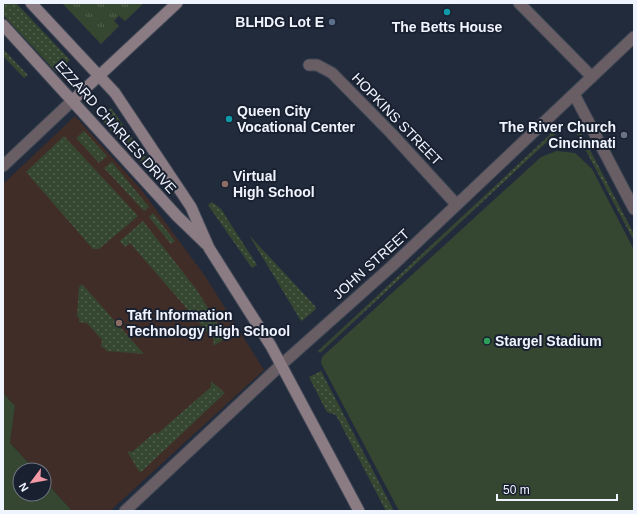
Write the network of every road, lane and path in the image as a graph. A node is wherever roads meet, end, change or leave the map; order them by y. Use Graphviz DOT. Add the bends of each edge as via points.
graph roads {
  1 [pos="31,3"];
  2 [pos="177,3"];
  3 [pos="520,3"];
  4 [pos="3,25"];
  5 [pos="634,37"];
  6 [pos="309,65"];
  7 [pos="99,75"];
  8 [pos="592,77"];
  9 [pos="574,94"];
  10 [pos="72,101"];
  11 [pos="3,166"];
  12 [pos="631,196"];
  13 [pos="456,204"];
  14 [pos="634,209"];
  15 [pos="209,248"];
  16 [pos="282,364"];
  17 [pos="130,509"];
  18 [pos="358,511"];
  1 -- 7 [label="main road, EZZARD CHARLES DRIVE"];
  2 -- 7 [label="main road"];
  3 -- 8 [label="street"];
  4 -- 10 [label="main road, EZZARD CHARLES DRIVE"];
  5 -- 8 [label="street, JOHN STREET"];
  6 -- 13 [label="street, HOPKINS STREET" via="317,65 332,73"];
  7 -- 10 [label="main road"];
  7 -- 15 [label="main road, EZZARD CHARLES DRIVE" via="115,93 191,207"];
  8 -- 9 [label="street, JOHN STREET"];
  9 -- 12 [label="street"];
  9 -- 13 [label="street, JOHN STREET"];
  10 -- 11 [label="street"];
  10 -- 15 [label="main road, EZZARD CHARLES DRIVE"];
  12 -- 14 [label="street"];
  13 -- 16 [label="street, JOHN STREET" via="392,266"];
  15 -- 16 [label="main road, EZZARD CHARLES DRIVE"];
  16 -- 17 [label="street, JOHN STREET"];
  16 -- 18 [label="main road, EZZARD CHARLES DRIVE"];
}
